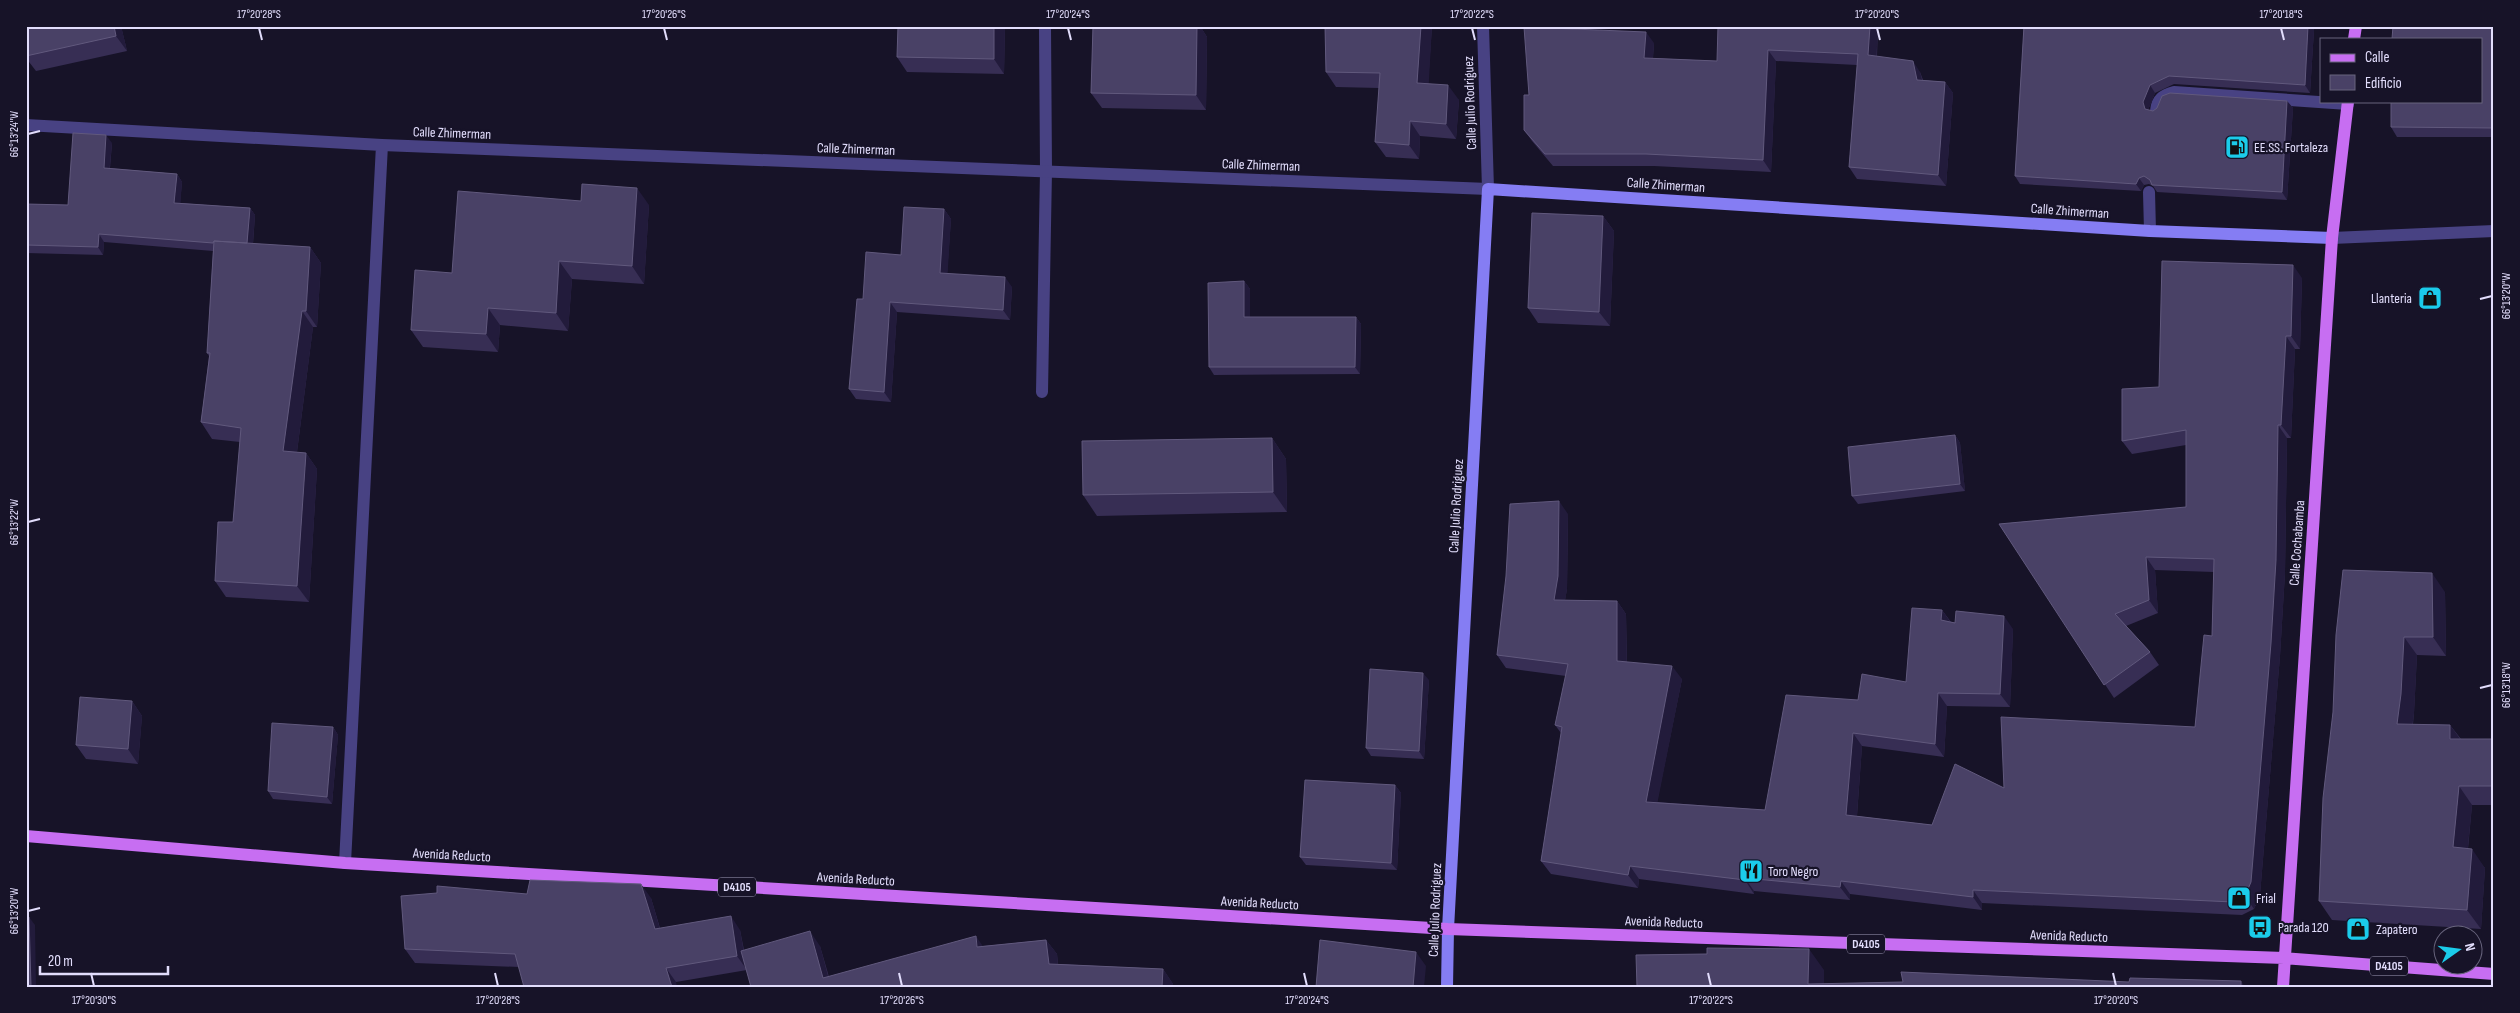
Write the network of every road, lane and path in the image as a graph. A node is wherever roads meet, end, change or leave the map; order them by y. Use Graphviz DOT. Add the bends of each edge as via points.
graph roads {
  1 [pos="1045,26"];
  2 [pos="1483,26"];
  3 [pos="2320,101"];
  4 [pos="2332,102"];
  5 [pos="2348,103"];
  6 [pos="2156,111"];
  7 [pos="26,125"];
  8 [pos="382,145"];
  9 [pos="1046,171"];
  10 [pos="1488,189"];
  11 [pos="2149,192"];
  12 [pos="2494,230"];
  13 [pos="2150,231"];
  14 [pos="2332,238"];
  15 [pos="1042,392"];
  16 [pos="26,836"];
  17 [pos="345,863"];
  18 [pos="1448,929"];
  19 [pos="2284,958"];
  20 [pos="2494,974"];
  21 [pos="1448,987"];
  22 [pos="2282,987"];
  1 -- 9 [label="street"];
  2 -- 10 [label="street, Calle Julio Rodriguez"];
  3 -- 6 [label="street" via="2174,92 2160,99"];
  4 -- 5 [label="street"];
  5 -- 14 [label="main road, Calle Cochabamba"];
  7 -- 8 [label="street, Calle Zhimerman"];
  8 -- 9 [label="street, Calle Zhimerman"];
  8 -- 17 [label="street"];
  9 -- 10 [label="street, Calle Zhimerman"];
  9 -- 15 [label="street"];
  10 -- 13 [label="main road, Calle Zhimerman"];
  10 -- 18 [label="main road, Calle Julio Rodriguez"];
  11 -- 13 [label="street"];
  12 -- 14 [label="street, Calle Zhimerman"];
  13 -- 14 [label="main road, Calle Zhimerman"];
  14 -- 19 [label="main road, Calle Cochabamba"];
  16 -- 17 [label="main road, Avenida Reducto / D4105"];
  17 -- 18 [label="main road, Avenida Reducto / D4105"];
  18 -- 19 [label="main road, Avenida Reducto / D4105"];
  18 -- 21 [label="main road, Calle Julio Rodriguez"];
  19 -- 20 [label="main road, Avenida Reducto / D4105"];
  19 -- 22 [label="main road, Calle Cochabamba"];
}
